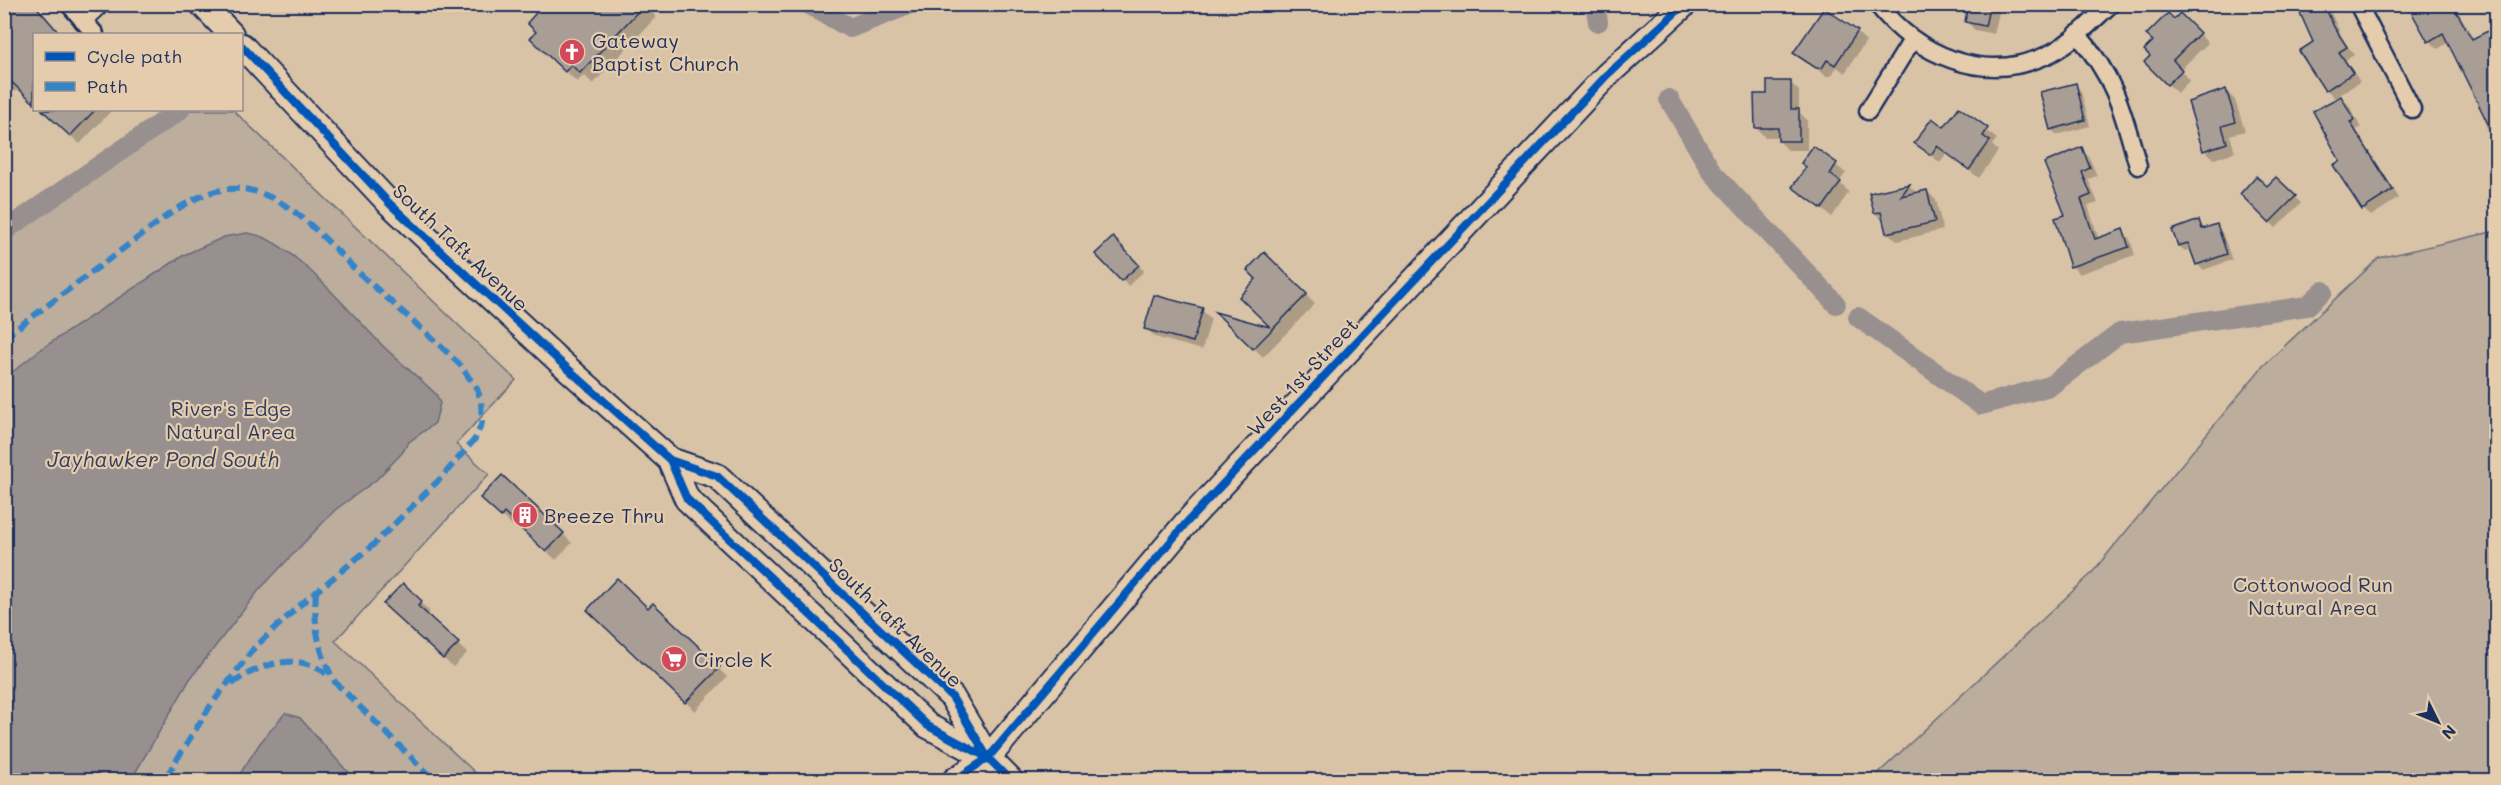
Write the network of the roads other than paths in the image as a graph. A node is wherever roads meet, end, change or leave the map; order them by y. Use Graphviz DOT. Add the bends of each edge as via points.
graph roads {
  1 [pos="69,4"];
  2 [pos="101,4"];
  3 [pos="202,4"];
  4 [pos="1685,4"];
  5 [pos="1877,4"];
  6 [pos="2110,4"];
  7 [pos="2358,4"];
  8 [pos="83,21"];
  9 [pos="94,33"];
  10 [pos="230,33"];
  11 [pos="2077,34"];
  12 [pos="1912,40"];
  13 [pos="243,47"];
  14 [pos="2412,109"];
  15 [pos="1868,111"];
  16 [pos="2138,165"];
  17 [pos="670,460"];
  18 [pos="984,769"];
  19 [pos="955,780"];
  20 [pos="1010,780"];
  1 -- 8 [label="street"];
  2 -- 8 [label="street"];
  3 -- 10 [label="main road"];
  4 -- 18 [label="main road, West 1st Street" via="1599,84 1187,522"];
  5 -- 12 [label="street"];
  6 -- 11 [label="street"];
  7 -- 14 [label="street"];
  8 -- 9 [label="street"];
  11 -- 12 [label="street" via="2046,56 1995,66 1963,64"];
  11 -- 16 [label="street" via="2110,78"];
  12 -- 15 [label="street"];
  13 -- 17 [label="main road, South Taft Avenue" via="390,204"];
  17 -- 18 [label="main road, South Taft Avenue" via="687,499 919,718"];
  17 -- 18 [label="main road, South Taft Avenue" via="717,476 952,697"];
  18 -- 19 [label="main road, West 1st Street"];
  18 -- 20 [label="main road"];
}
